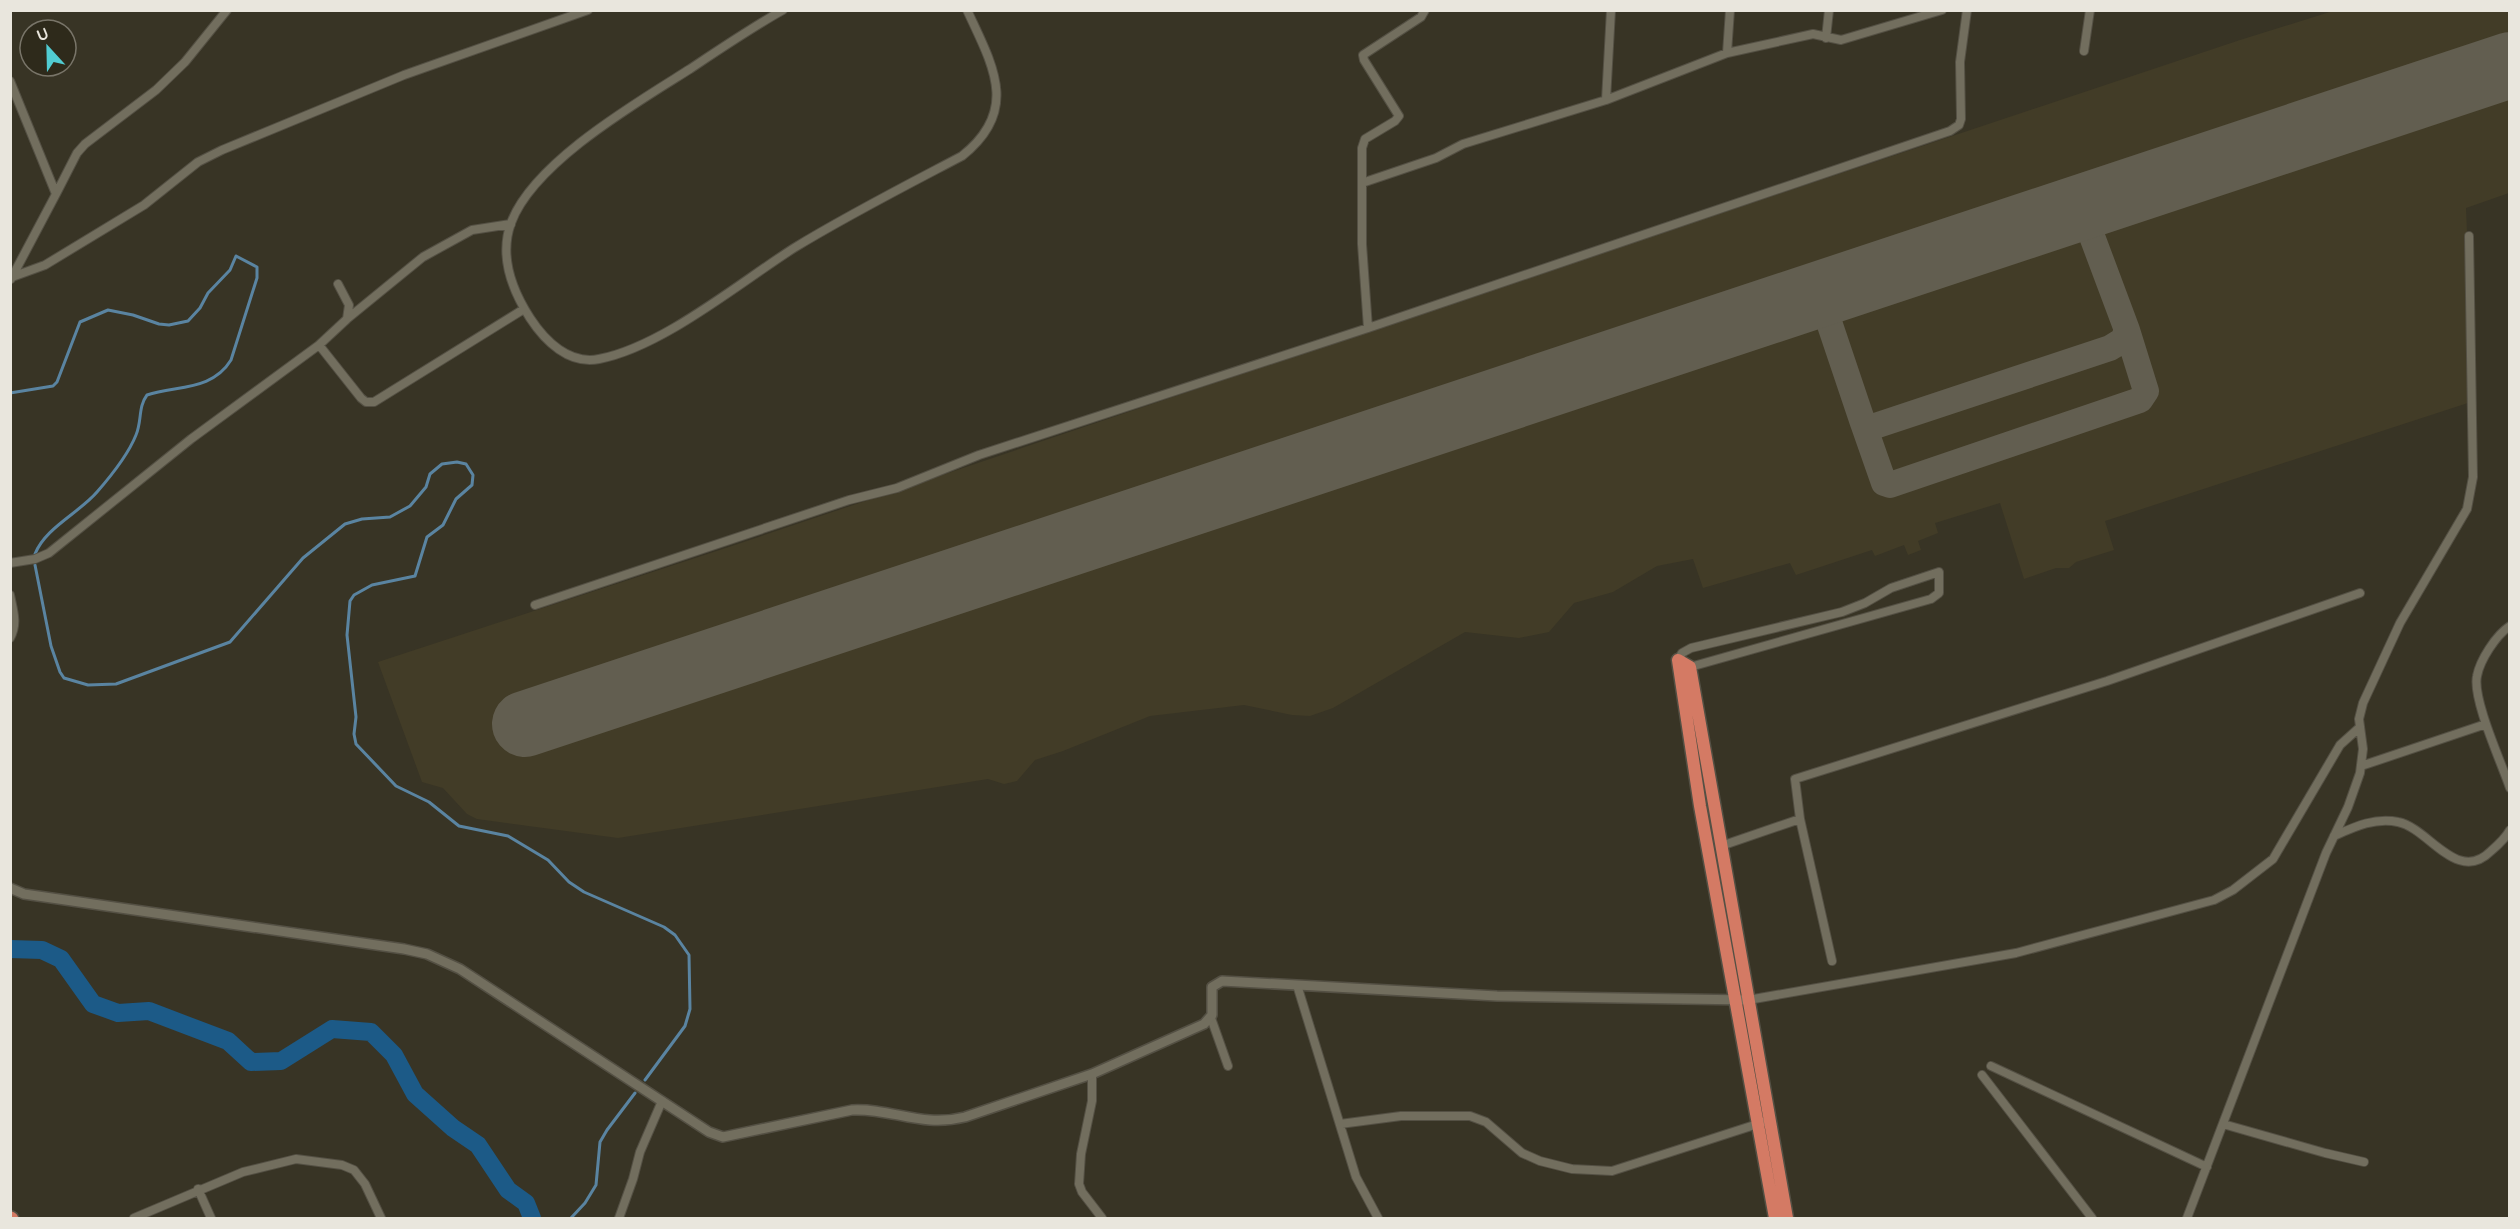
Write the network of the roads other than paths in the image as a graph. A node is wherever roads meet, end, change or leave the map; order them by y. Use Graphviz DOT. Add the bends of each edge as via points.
graph roads {
  1 [pos="227,10"];
  2 [pos="588,10"];
  3 [pos="783,10"];
  4 [pos="967,10"];
  5 [pos="1425,10"];
  6 [pos="1611,10"];
  7 [pos="1730,10"];
  8 [pos="1829,10"];
  9 [pos="1942,10"];
  10 [pos="1967,10"];
  11 [pos="2090,10"];
  12 [pos="1826,38"];
  13 [pos="2084,51"];
  14 [pos="1727,53"];
  15 [pos="10,81"];
  16 [pos="1606,100"];
  17 [pos="1362,183"];
  18 [pos="56,194"];
  19 [pos="511,224"];
  20 [pos="2469,236"];
  21 [pos="11,279"];
  22 [pos="338,284"];
  23 [pos="524,309"];
  24 [pos="347,319"];
  25 [pos="1368,328"];
  26 [pos="318,345"];
  27 [pos="10,563"];
  28 [pos="2360,592"];
  29 [pos="10,595"];
  30 [pos="535,604"];
  31 [pos="2510,626"];
  32 [pos="10,638"];
  33 [pos="1678,660"];
  34 [pos="1690,667"];
  35 [pos="2486,724"];
  36 [pos="2360,727"];
  37 [pos="2361,765"];
  38 [pos="2510,788"];
  39 [pos="1800,819"];
  40 [pos="2510,830"];
  41 [pos="2334,836"];
  42 [pos="1721,846"];
  43 [pos="10,888"];
  44 [pos="1733,915"];
  45 [pos="1719,918"];
  46 [pos="1832,961"];
  47 [pos="1297,985"];
  48 [pos="1748,1000"];
  49 [pos="1734,1001"];
  50 [pos="1211,1018"];
  51 [pos="1227,1066"];
  52 [pos="1991,1066"];
  53 [pos="1092,1074"];
  54 [pos="1982,1075"];
  55 [pos="663,1101"];
  56 [pos="1764,1122"];
  57 [pos="1340,1124"];
  58 [pos="2223,1124"];
  59 [pos="2364,1162"];
  60 [pos="2207,1167"];
  61 [pos="198,1189"];
  62 [pos="134,1218"];
  63 [pos="211,1218"];
  64 [pos="381,1218"];
  65 [pos="619,1218"];
  66 [pos="1102,1218"];
  67 [pos="1378,1218"];
  68 [pos="1775,1218"];
  69 [pos="1787,1218"];
  70 [pos="2092,1218"];
  71 [pos="2187,1218"];
  1 -- 18 [label="street" via="156,90 85,144"];
  2 -- 21 [label="street" via="404,75 222,150 198,162 144,205 45,265"];
  3 -- 19 [label="street" via="634,104 573,150 537,184 519,206"];
  4 -- 23 [label="street" via="994,72 997,102 986,132 962,156 796,247 663,334 623,352 594,360 564,353 540,334"];
  5 -- 17 [label="street" via="1422,17 1363,55 1399,116 1365,139"];
  6 -- 16 [label="street"];
  7 -- 14 [label="street"];
  8 -- 12 [label="street"];
  9 -- 12 [label="street" via="1841,40"];
  10 -- 25 [label="street" via="1960,62 1961,119 1955,128"];
  11 -- 13 [label="street"];
  12 -- 14 [label="street" via="1813,34"];
  14 -- 16 [label="street"];
  15 -- 18 [label="street"];
  16 -- 17 [label="street" via="1463,144 1436,158"];
  17 -- 25 [label="street"];
  18 -- 21 [label="street"];
  19 -- 23 [label="street" via="506,241 508,269"];
  19 -- 24 [label="street" via="472,230 423,257"];
  20 -- 36 [label="street" via="2474,477 2467,508 2400,624 2363,703"];
  22 -- 24 [label="street" via="349,305"];
  23 -- 26 [label="street" via="374,402 361,398"];
  24 -- 26 [label="street"];
  25 -- 30 [label="street" via="979,455 897,488 849,500"];
  26 -- 27 [label="street" via="190,439 49,553"];
  28 -- 39 [label="street" via="2107,681 1797,778 1794,781"];
  29 -- 32 [label="street" via="15,619"];
  31 -- 35 [label="street" via="2489,648 2476,677"];
  33 -- 34 [label="highway"];
  33 -- 34 [label="street" via="1691,648 1842,612 1891,588 1939,572 1939,593 1931,599"];
  33 -- 45 [label="highway"];
  34 -- 42 [label="highway"];
  35 -- 37 [label="street"];
  35 -- 38 [label="street"];
  36 -- 37 [label="street"];
  36 -- 48 [label="street" via="2340,745 2273,859 2214,900 2016,953"];
  37 -- 41 [label="street"];
  39 -- 42 [label="street"];
  39 -- 46 [label="street"];
  40 -- 41 [label="street" via="2488,855 2468,862 2455,860 2399,822 2361,824"];
  41 -- 58 [label="street"];
  42 -- 44 [label="highway"];
  43 -- 55 [label="street" via="24,894 427,954 460,969"];
  44 -- 45 [label="street"];
  44 -- 48 [label="highway"];
  45 -- 49 [label="highway"];
  47 -- 49 [label="street" via="1497,996"];
  47 -- 50 [label="street" via="1215,983"];
  47 -- 57 [label="street"];
  48 -- 49 [label="street"];
  48 -- 56 [label="highway"];
  49 -- 56 [label="highway"];
  50 -- 51 [label="street"];
  50 -- 53 [label="street"];
  52 -- 60 [label="street"];
  53 -- 55 [label="street" via="951,1120 927,1121 852,1110 723,1137"];
  53 -- 66 [label="street" via="1092,1101 1079,1184"];
  54 -- 70 [label="street"];
  55 -- 65 [label="street" via="640,1152"];
  56 -- 57 [label="street" via="1612,1171 1572,1169 1540,1161 1522,1153 1486,1122 1470,1116 1401,1116"];
  56 -- 68 [label="highway"];
  56 -- 69 [label="highway"];
  57 -- 67 [label="street" via="1356,1177"];
  58 -- 59 [label="street"];
  58 -- 60 [label="street"];
  60 -- 71 [label="street"];
  61 -- 62 [label="street"];
  61 -- 63 [label="street"];
  61 -- 64 [label="street" via="264,1167 297,1159 314,1160 354,1170"];
}
